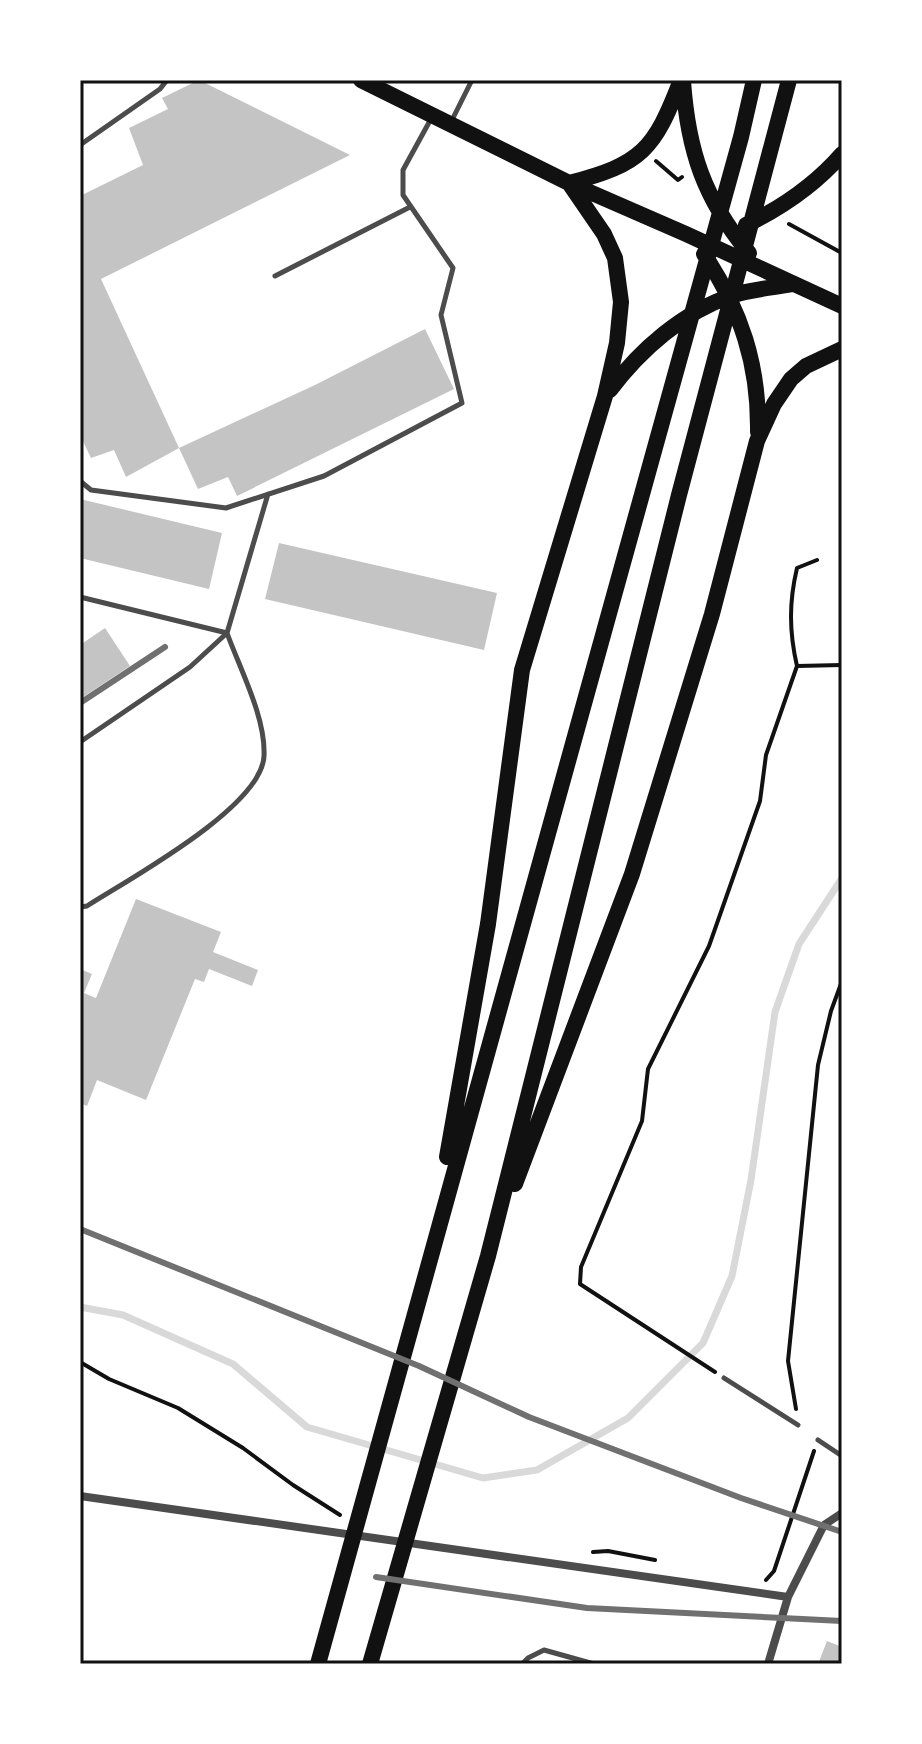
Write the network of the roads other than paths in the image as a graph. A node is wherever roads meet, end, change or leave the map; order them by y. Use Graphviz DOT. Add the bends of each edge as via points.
graph roads {
  1 [pos="167,80"];
  2 [pos="361,80"];
  3 [pos="472,80"];
  4 [pos="682,80"];
  5 [pos="754,80"];
  6 [pos="789,80"];
  7 [pos="433,116"];
  8 [pos="450,124"];
  9 [pos="80,145"];
  10 [pos="842,154"];
  11 [pos="569,183"];
  12 [pos="410,207"];
  13 [pos="731,231"];
  14 [pos="686,234"];
  15 [pos="275,276"];
  16 [pos="793,284"];
  17 [pos="730,296"];
  18 [pos="842,306"];
  19 [pos="842,349"];
  20 [pos="605,396"];
  21 [pos="757,441"];
  22 [pos="80,481"];
  23 [pos="268,494"];
  24 [pos="80,597"];
  25 [pos="227,633"];
  26 [pos="80,742"];
  27 [pos="80,907"];
  28 [pos="431,1249"];
  29 [pos="488,1256"];
  30 [pos="724,1378"];
  31 [pos="798,1425"];
  32 [pos="818,1440"];
  33 [pos="842,1456"];
  34 [pos="80,1496"];
  35 [pos="842,1513"];
  36 [pos="788,1597"];
  37 [pos="589,1663"];
  38 [pos="318,1664"];
  39 [pos="370,1664"];
  40 [pos="522,1664"];
  41 [pos="768,1664"];
  1 -- 9 [label="lane"];
  2 -- 7 [label="main road"];
  3 -- 8 [label="lane"];
  4 -- 11 [label="main road" via="664,124 633,159"];
  4 -- 13 [label="main road" via="695,160"];
  5 -- 28 [label="main road"];
  6 -- 29 [label="main road"];
  7 -- 8 [label="main road"];
  7 -- 12 [label="lane" via="403,170 403,195"];
  8 -- 11 [label="main road"];
  10 -- 13 [label="main road" via="778,210"];
  11 -- 14 [label="main road"];
  11 -- 20 [label="main road" via="615,258 621,302"];
  12 -- 15 [label="lane"];
  12 -- 23 [label="lane" via="453,268 441,315 462,403 324,476"];
  13 -- 14 [label="main road"];
  13 -- 16 [label="main road" via="752,256"];
  14 -- 16 [label="main road"];
  14 -- 17 [label="main road"];
  16 -- 17 [label="main road"];
  16 -- 18 [label="main road"];
  17 -- 20 [label="main road" via="649,346"];
  17 -- 21 [label="main road" via="753,366"];
  19 -- 21 [label="main road" via="791,379"];
  20 -- 28 [label="main road" via="522,670 488,924"];
  21 -- 29 [label="main road" via="712,614 632,874"];
  22 -- 23 [label="lane" via="91,490 226,508"];
  23 -- 25 [label="lane"];
  24 -- 25 [label="lane"];
  25 -- 26 [label="lane" via="190,667"];
  25 -- 27 [label="lane" via="262,729 265,757 259,778 214,824"];
  28 -- 38 [label="main road"];
  29 -- 39 [label="main road"];
  30 -- 31 [label="lane"];
  32 -- 33 [label="lane"];
  34 -- 36 [label="street"];
  35 -- 36 [label="street" via="824,1525"];
  36 -- 41 [label="street"];
  37 -- 40 [label="lane" via="544,1650"];
}
